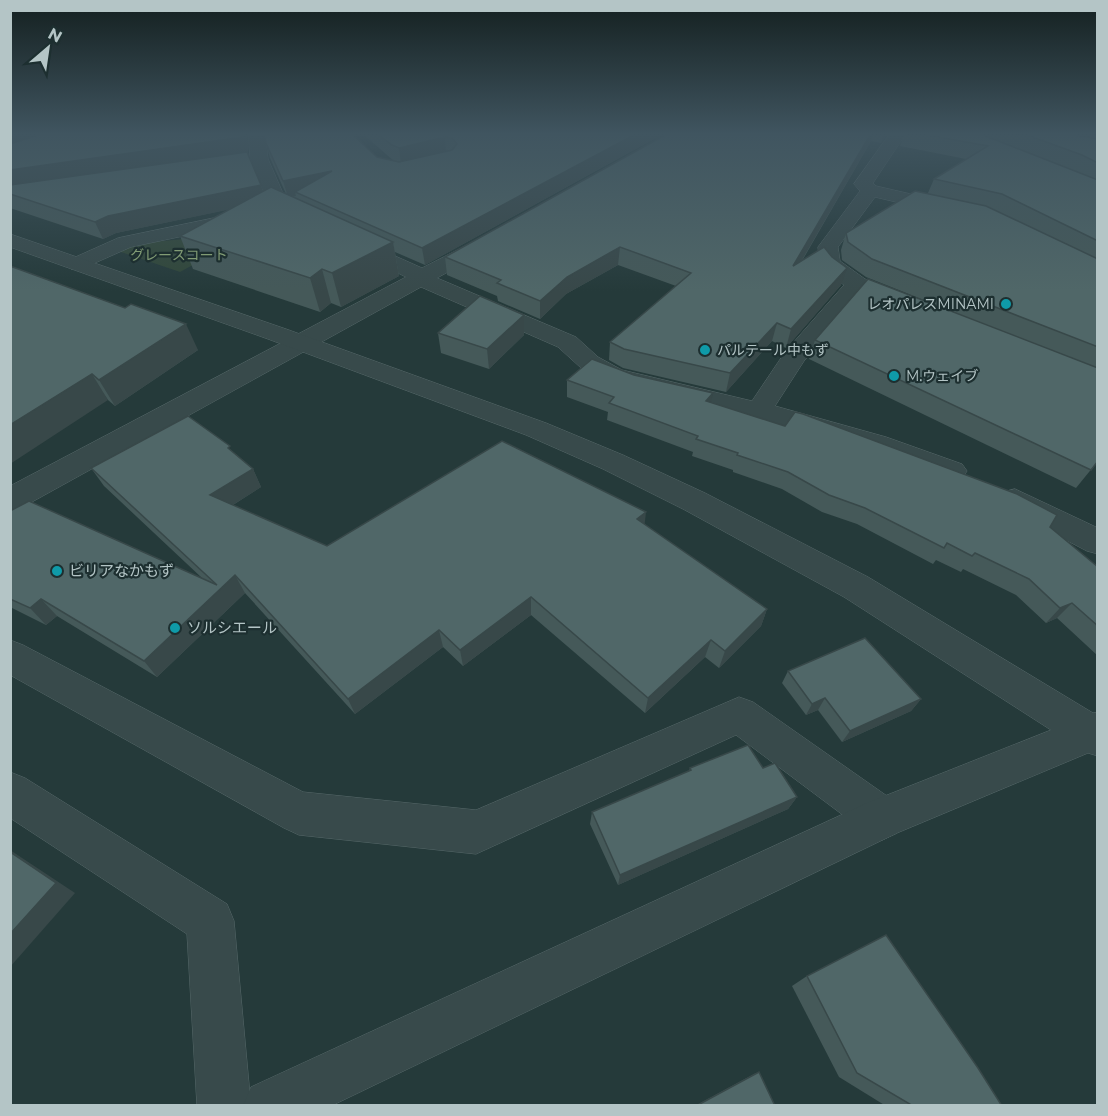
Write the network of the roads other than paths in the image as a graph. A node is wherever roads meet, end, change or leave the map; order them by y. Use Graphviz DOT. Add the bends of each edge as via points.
graph roads {
  1 [pos="272,187"];
  2 [pos="867,187"];
  3 [pos="870,190"];
  4 [pos="281,210"];
  5 [pos="963,212"];
  6 [pos="502,234"];
  7 [pos="10,240"];
  8 [pos="80,264"];
  9 [pos="422,278"];
  10 [pos="857,284"];
  11 [pos="922,311"];
  12 [pos="300,342"];
  13 [pos="759,410"];
  14 [pos="10,500"];
  15 [pos="1098,542"];
  16 [pos="10,656"];
  17 [pos="1095,734"];
  18 [pos="10,793"];
  19 [pos="882,818"];
  20 [pos="224,1106"];
  21 [pos="270,1106"];
  1 -- 4 [label="street"];
  2 -- 3 [label="street"];
  3 -- 5 [label="street"];
  3 -- 10 [label="street" via="828,247 830,263"];
  4 -- 8 [label="street" via="125,242"];
  4 -- 9 [label="street"];
  6 -- 9 [label="street"];
  7 -- 8 [label="street"];
  8 -- 12 [label="street"];
  9 -- 12 [label="street"];
  9 -- 13 [label="street" via="567,342 589,362 613,375"];
  10 -- 11 [label="street"];
  10 -- 13 [label="street" via="794,357"];
  12 -- 14 [label="street"];
  12 -- 17 [label="street" via="536,429 694,501 856,587"];
  13 -- 15 [label="street" via="904,452 985,485"];
  16 -- 19 [label="street" via="299,813 476,832 739,715"];
  17 -- 19 [label="street"];
  18 -- 20 [label="street" via="210,921"];
  19 -- 21 [label="street"];
}
